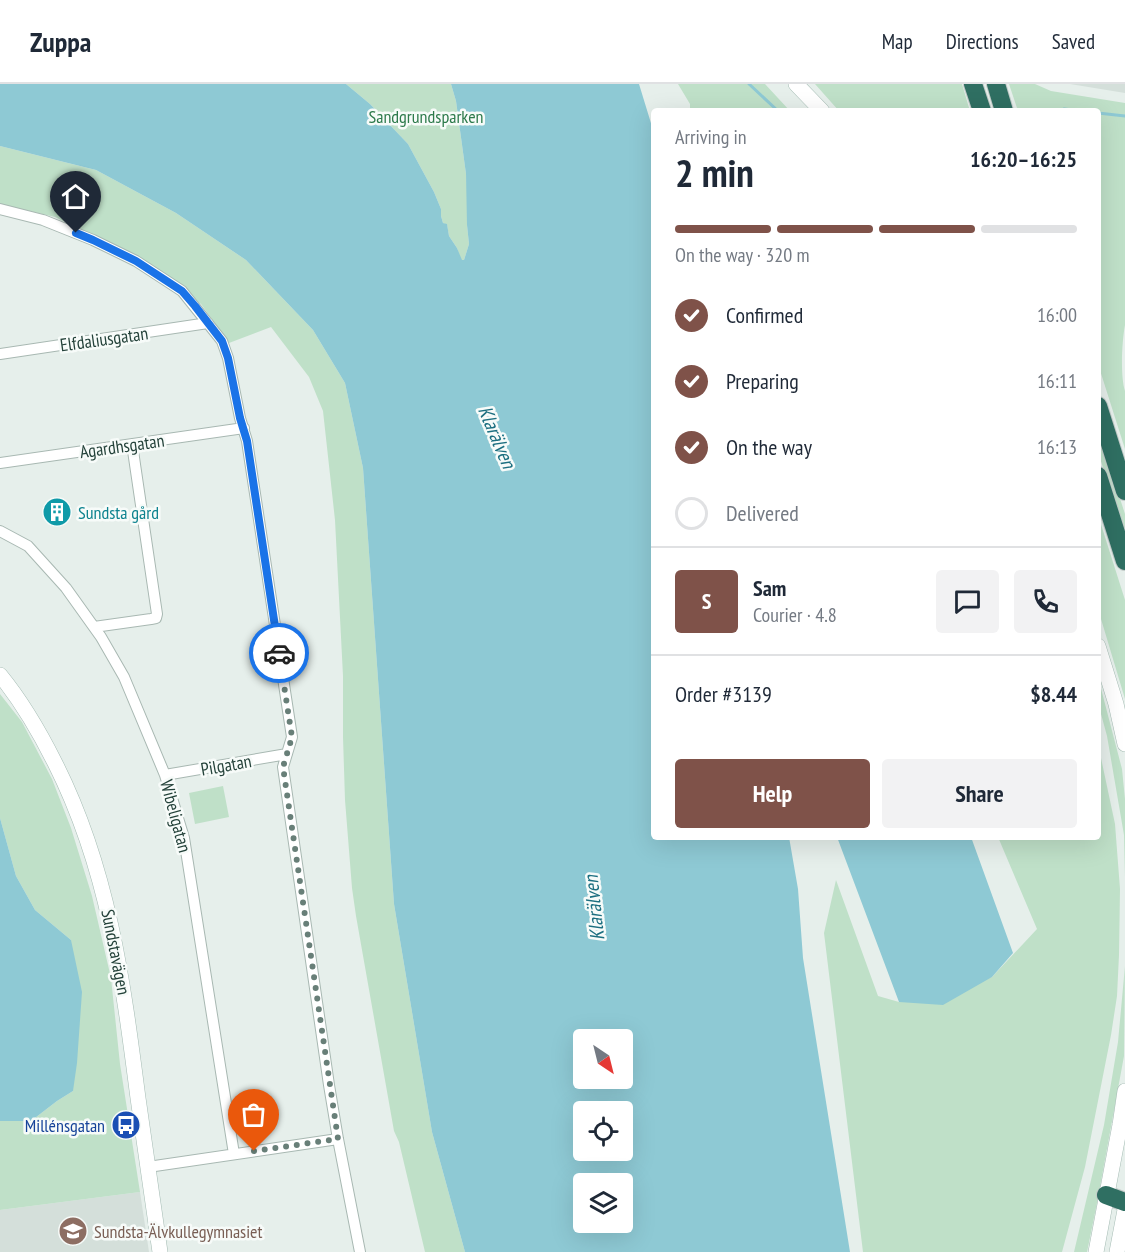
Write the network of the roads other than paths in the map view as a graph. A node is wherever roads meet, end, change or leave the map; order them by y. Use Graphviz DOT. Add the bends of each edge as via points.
graph roads {
  1 [pos="796,84"];
  2 [pos="973,84"];
  3 [pos="996,84"];
  4 [pos="819,108"];
  5 [pos="981,108"];
  6 [pos="1003,108"];
  7 [pos="0,209"];
  8 [pos="208,324"];
  9 [pos="0,354"];
  10 [pos="1101,415"];
  11 [pos="244,428"];
  12 [pos="132,444"];
  13 [pos="0,463"];
  14 [pos="1101,485"];
  15 [pos="1125,491"];
  16 [pos="0,531"];
  17 [pos="1125,561"];
  18 [pos="94,627"];
  19 [pos="1101,656"];
  20 [pos="0,675"];
  21 [pos="1125,744"];
  22 [pos="287,754"];
  23 [pos="165,775"];
  24 [pos="1125,1091"];
  25 [pos="338,1139"];
  26 [pos="234,1155"];
  27 [pos="147,1167"];
  28 [pos="1125,1195"];
  29 [pos="1106,1196"];
  30 [pos="1125,1202"];
  31 [pos="1125,1210"];
  32 [pos="160,1252"];
  33 [pos="360,1252"];
  34 [pos="1096,1252"];
  35 [pos="1117,1252"];
  1 -- 4 [label="street"];
  2 -- 5 [label="highway"];
  3 -- 6 [label="highway"];
  7 -- 8 [label="street" via="43,220 136,261 182,291"];
  8 -- 9 [label="street, Elfdaliusgatan"];
  8 -- 11 [label="street" via="222,341 228,358"];
  10 -- 15 [label="highway"];
  11 -- 12 [label="street, Agardhsgatan"];
  11 -- 22 [label="street" via="292,737"];
  12 -- 13 [label="street, Agardhsgatan"];
  12 -- 18 [label="street" via="157,614 156,618"];
  14 -- 17 [label="highway"];
  16 -- 18 [label="street, Wibeligatan" via="28,546"];
  18 -- 23 [label="street, Wibeligatan" via="123,677"];
  19 -- 21 [label="street"];
  20 -- 27 [label="street, Sundstavägen" via="29,713 46,745 75,804 97,866 123,985"];
  22 -- 23 [label="street, Pilgatan"];
  22 -- 25 [label="street" via="283,767"];
  23 -- 26 [label="street, Wibeligatan" via="184,838"];
  24 -- 29 [label="street"];
  25 -- 26 [label="street"];
  25 -- 33 [label="street"];
  26 -- 27 [label="street"];
  27 -- 32 [label="street, Sundstavägen"];
  28 -- 29 [label="highway"];
  29 -- 30 [label="highway"];
  29 -- 34 [label="street"];
  31 -- 35 [label="street"];
}
